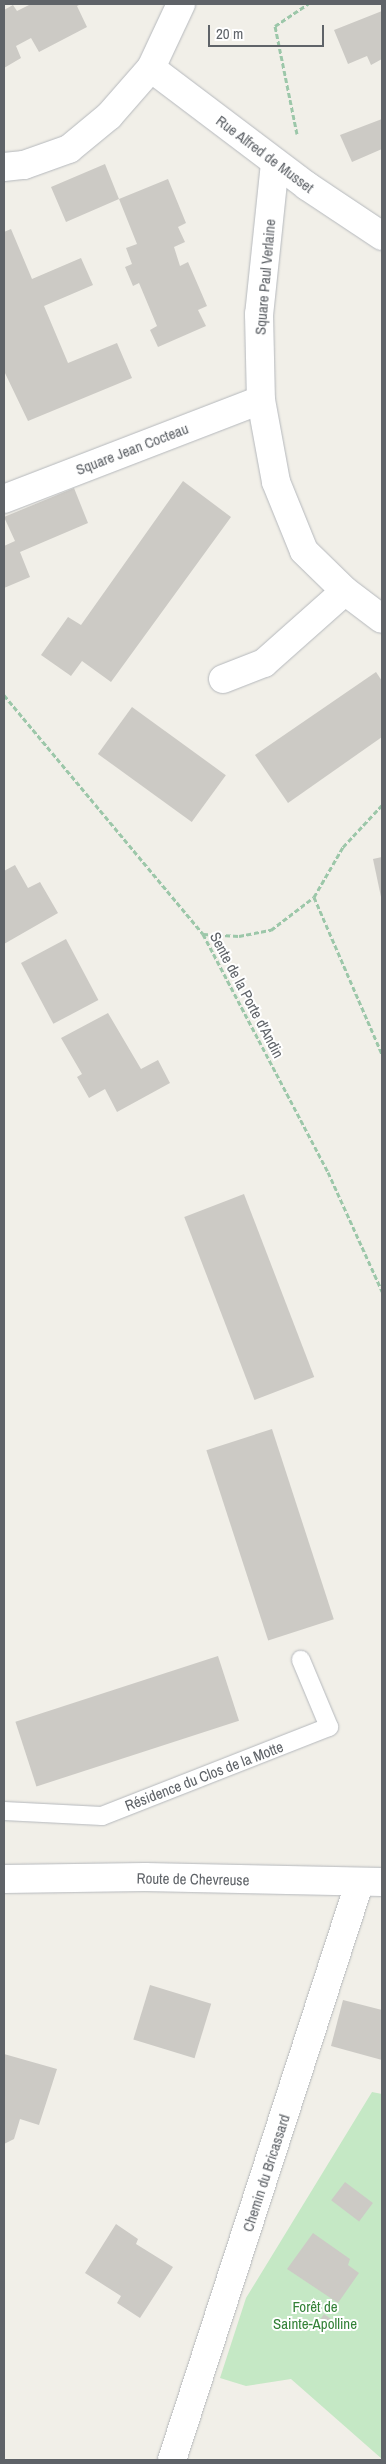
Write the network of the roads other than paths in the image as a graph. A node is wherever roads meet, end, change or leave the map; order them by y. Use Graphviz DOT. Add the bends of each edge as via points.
graph roads {
  1 [pos="181,4"];
  2 [pos="151,68"];
  3 [pos="275,163"];
  4 [pos="4,167"];
  5 [pos="382,236"];
  6 [pos="261,400"];
  7 [pos="4,499"];
  8 [pos="345,591"];
  9 [pos="382,619"];
  10 [pos="223,678"];
  11 [pos="301,1660"];
  12 [pos="4,1811"];
  13 [pos="4,1879"];
  14 [pos="370,1883"];
  15 [pos="172,2460"];
  1 -- 2 [label="street"];
  2 -- 3 [label="street, Rue Alfred de Musset"];
  2 -- 4 [label="street" via="109,116 69,149 24,165"];
  3 -- 5 [label="street, Rue Alfred de Musset"];
  3 -- 6 [label="street, Square Paul Verlaine" via="259,314"];
  6 -- 7 [label="street, Square Jean Cocteau"];
  6 -- 8 [label="street, Square Paul Verlaine" via="276,482 304,551"];
  8 -- 9 [label="street, Square Paul Verlaine"];
  8 -- 10 [label="street" via="264,663"];
  11 -- 12 [label="lane, Résidence du Clos de la Motte" via="329,1727 102,1816"];
  13 -- 14 [label="street, Route de Chevreuse" via="145,1877"];
  14 -- 15 [label="street, Chemin du Bricassard"];
}
